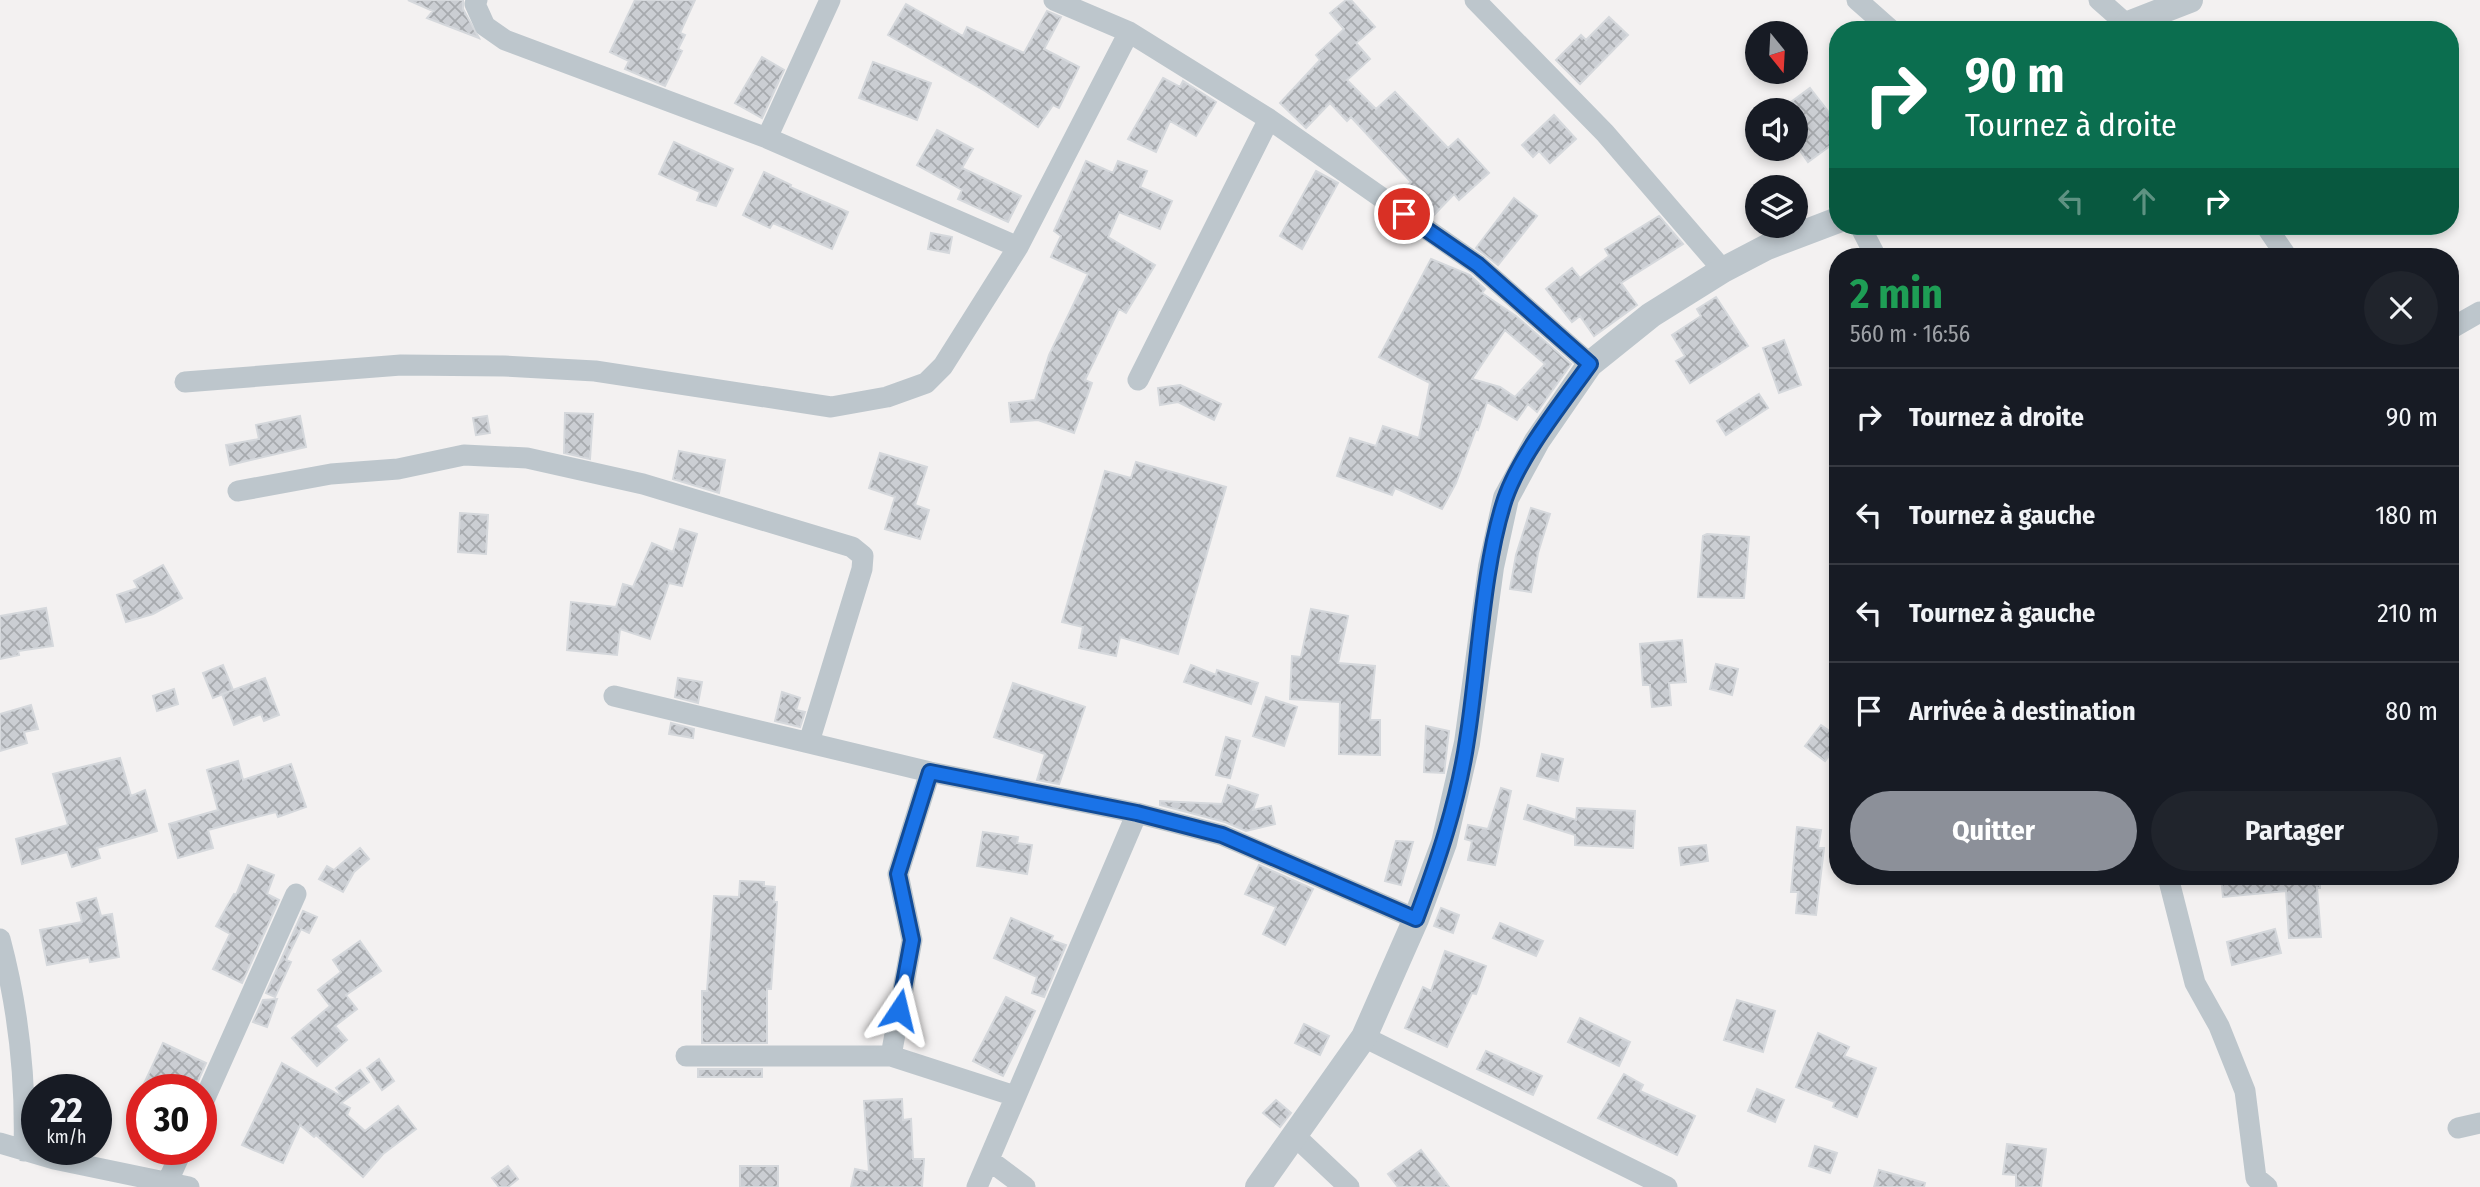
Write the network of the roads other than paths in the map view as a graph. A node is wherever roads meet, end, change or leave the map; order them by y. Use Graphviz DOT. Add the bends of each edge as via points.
graph roads {
  1 [pos="477,0"];
  2 [pos="830,0"];
  3 [pos="1054,0"];
  4 [pos="1475,0"];
  5 [pos="1857,0"];
  6 [pos="2099,0"];
  7 [pos="2190,0"];
  8 [pos="1881,21"];
  9 [pos="2121,21"];
  10 [pos="2144,21"];
  11 [pos="1129,32"];
  12 [pos="1269,119"];
  13 [pos="767,138"];
  14 [pos="1829,223"];
  15 [pos="1018,247"];
  16 [pos="1723,270"];
  17 [pos="2480,312"];
  18 [pos="2459,324"];
  19 [pos="1590,364"];
  20 [pos="1139,380"];
  21 [pos="185,382"];
  22 [pos="238,491"];
  23 [pos="614,696"];
  24 [pos="809,741"];
  25 [pos="930,772"];
  26 [pos="1137,813"];
  27 [pos="2170,885"];
  28 [pos="296,894"];
  29 [pos="1416,919"];
  30 [pos="1,947"];
  31 [pos="1364,1037"];
  32 [pos="686,1056"];
  33 [pos="891,1056"];
  34 [pos="24,1074"];
  35 [pos="216,1074"];
  36 [pos="1015,1097"];
  37 [pos="2480,1123"];
  38 [pos="2458,1128"];
  39 [pos="1295,1136"];
  40 [pos="0,1143"];
  41 [pos="21,1150"];
  42 [pos="989,1160"];
  43 [pos="82,1165"];
  44 [pos="181,1165"];
  45 [pos="179,1184"];
  46 [pos="977,1187"];
  47 [pos="1025,1187"];
  48 [pos="1258,1187"];
  49 [pos="1349,1187"];
  50 [pos="1667,1187"];
  51 [pos="2267,1187"];
  1 -- 13 [label="street" via="485,26 505,40"];
  2 -- 13 [label="street"];
  3 -- 11 [label="street"];
  4 -- 16 [label="street" via="1605,133"];
  5 -- 8 [label="street"];
  6 -- 9 [label="street"];
  7 -- 10 [label="street"];
  11 -- 12 [label="street"];
  11 -- 15 [label="street"];
  12 -- 19 [label="street" via="1478,265"];
  12 -- 20 [label="street"];
  13 -- 15 [label="street"];
  14 -- 16 [label="street"];
  15 -- 21 [label="street" via="943,366 926,383 887,397 831,407 595,371 504,366 401,365"];
  16 -- 19 [label="street" via="1651,315"];
  17 -- 18 [label="street"];
  19 -- 29 [label="street" via="1537,440 1506,498 1491,567 1467,743 1444,843"];
  22 -- 24 [label="street" via="331,474 398,470 464,455 527,458 643,484 852,547 863,556 862,569"];
  23 -- 24 [label="street"];
  24 -- 25 [label="street"];
  25 -- 26 [label="street"];
  25 -- 33 [label="street" via="898,874 912,940"];
  26 -- 29 [label="street" via="1222,835"];
  26 -- 36 [label="street"];
  27 -- 51 [label="street" via="2195,983 2219,1026 2245,1091 2256,1178"];
  28 -- 35 [label="street"];
  29 -- 31 [label="street"];
  30 -- 34 [label="street"];
  31 -- 39 [label="street"];
  31 -- 50 [label="street"];
  32 -- 33 [label="street"];
  33 -- 36 [label="street"];
  36 -- 42 [label="street"];
  37 -- 38 [label="street"];
  39 -- 48 [label="street"];
  39 -- 49 [label="street"];
  40 -- 41 [label="street"];
  42 -- 46 [label="street"];
  42 -- 47 [label="street"];
  43 -- 45 [label="street"];
  44 -- 45 [label="street"];
}
